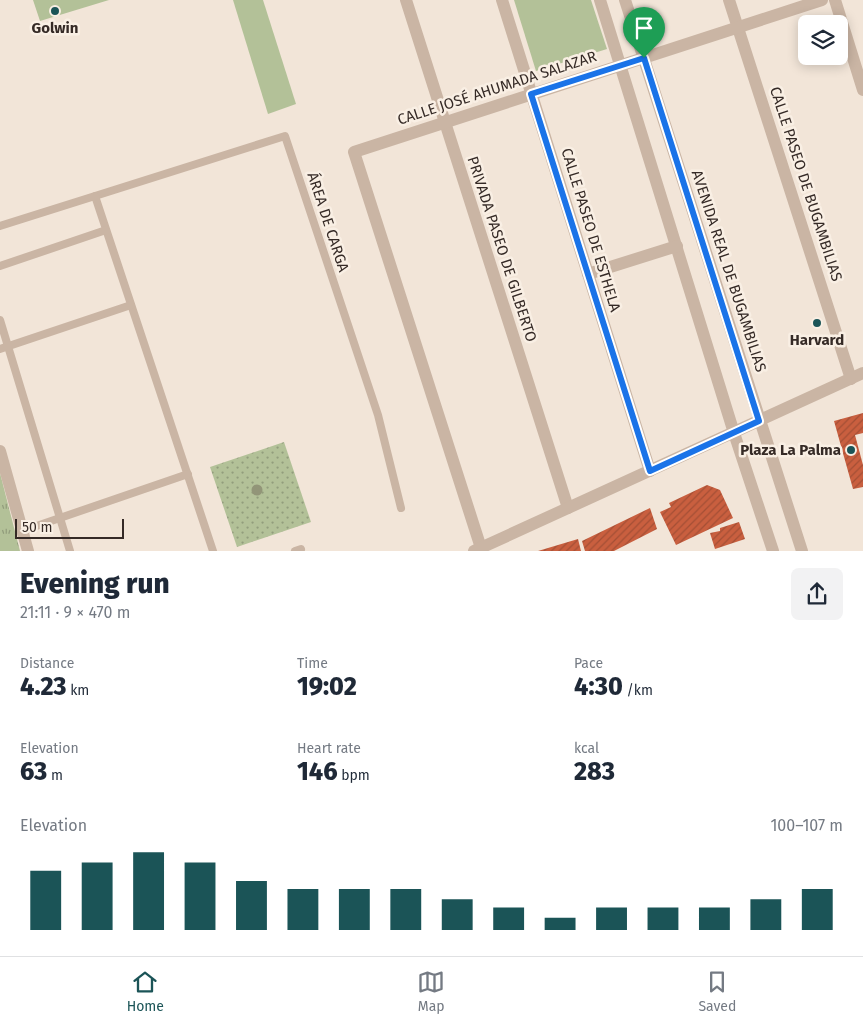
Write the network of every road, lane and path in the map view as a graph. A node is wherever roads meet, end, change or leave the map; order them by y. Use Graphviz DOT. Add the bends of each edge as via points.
graph roads {
  1 [pos="406,0"];
  2 [pos="502,0"];
  3 [pos="600,0"];
  4 [pos="626,0"];
  5 [pos="729,0"];
  6 [pos="822,0"];
  7 [pos="835,0"];
  8 [pos="738,27"];
  9 [pos="644,58"];
  10 [pos="621,65"];
  11 [pos="863,90"];
  12 [pos="531,94"];
  13 [pos="445,122"];
  14 [pos="95,196"];
  15 [pos="0,226"];
  16 [pos="106,230"];
  17 [pos="677,246"];
  18 [pos="0,266"];
  19 [pos="588,274"];
  20 [pos="131,305"];
  21 [pos="0,320"];
  22 [pos="4,347"];
  23 [pos="863,373"];
  24 [pos="851,379"];
  25 [pos="759,421"];
  26 [pos="734,433"];
  27 [pos="0,451"];
  28 [pos="650,471"];
  29 [pos="188,474"];
  30 [pos="401,508"];
  31 [pos="568,508"];
  32 [pos="60,517"];
  33 [pos="22,531"];
  34 [pos="478,549"];
  35 [pos="28,551"];
  36 [pos="70,551"];
  37 [pos="213,551"];
  38 [pos="773,551"];
  39 [pos="802,551"];
  1 -- 13 [label="street, PRIVADA PASEO DE GILBERTO"];
  2 -- 12 [label="street, CALLE PASEO DE ESTHELA"];
  3 -- 10 [label="street"];
  4 -- 9 [label="street, AVENIDA REAL DE BUGAMBILIAS"];
  5 -- 8 [label="street, CALLE PASEO DE BUGAMBILIAS"];
  6 -- 8 [label="street, CALLE JOSÉ AHUMADA SALAZAR"];
  7 -- 11 [label="street"];
  8 -- 9 [label="street, CALLE JOSÉ AHUMADA SALAZAR"];
  8 -- 24 [label="street, CALLE PASEO DE BUGAMBILIAS"];
  9 -- 10 [label="street, CALLE JOSÉ AHUMADA SALAZAR"];
  9 -- 25 [label="street, AVENIDA REAL DE BUGAMBILIAS"];
  10 -- 12 [label="street, CALLE JOSÉ AHUMADA SALAZAR"];
  10 -- 17 [label="street"];
  12 -- 13 [label="street, CALLE JOSÉ AHUMADA SALAZAR"];
  12 -- 19 [label="street, CALLE PASEO DE ESTHELA"];
  13 -- 31 [label="street, PRIVADA PASEO DE GILBERTO"];
  13 -- 34 [label="street, CALLE JOSÉ AHUMADA SALAZAR" via="354,152"];
  14 -- 15 [label="lane"];
  14 -- 16 [label="lane"];
  14 -- 30 [label="lane, ÁREA DE CARGA" via="285,136 378,415"];
  16 -- 18 [label="lane"];
  16 -- 20 [label="lane"];
  17 -- 19 [label="street"];
  17 -- 26 [label="street"];
  19 -- 28 [label="street, CALLE PASEO DE ESTHELA"];
  20 -- 22 [label="lane"];
  20 -- 29 [label="lane"];
  21 -- 22 [label="lane"];
  22 -- 32 [label="lane"];
  23 -- 24 [label="street"];
  24 -- 25 [label="street"];
  25 -- 26 [label="street"];
  25 -- 39 [label="street, AVENIDA REAL DE BUGAMBILIAS"];
  26 -- 28 [label="street"];
  26 -- 38 [label="street"];
  27 -- 33 [label="street"];
  28 -- 31 [label="street"];
  29 -- 32 [label="lane"];
  29 -- 37 [label="lane"];
  31 -- 34 [label="street"];
  32 -- 33 [label="lane"];
  32 -- 36 [label="lane"];
  33 -- 35 [label="street"];
}
